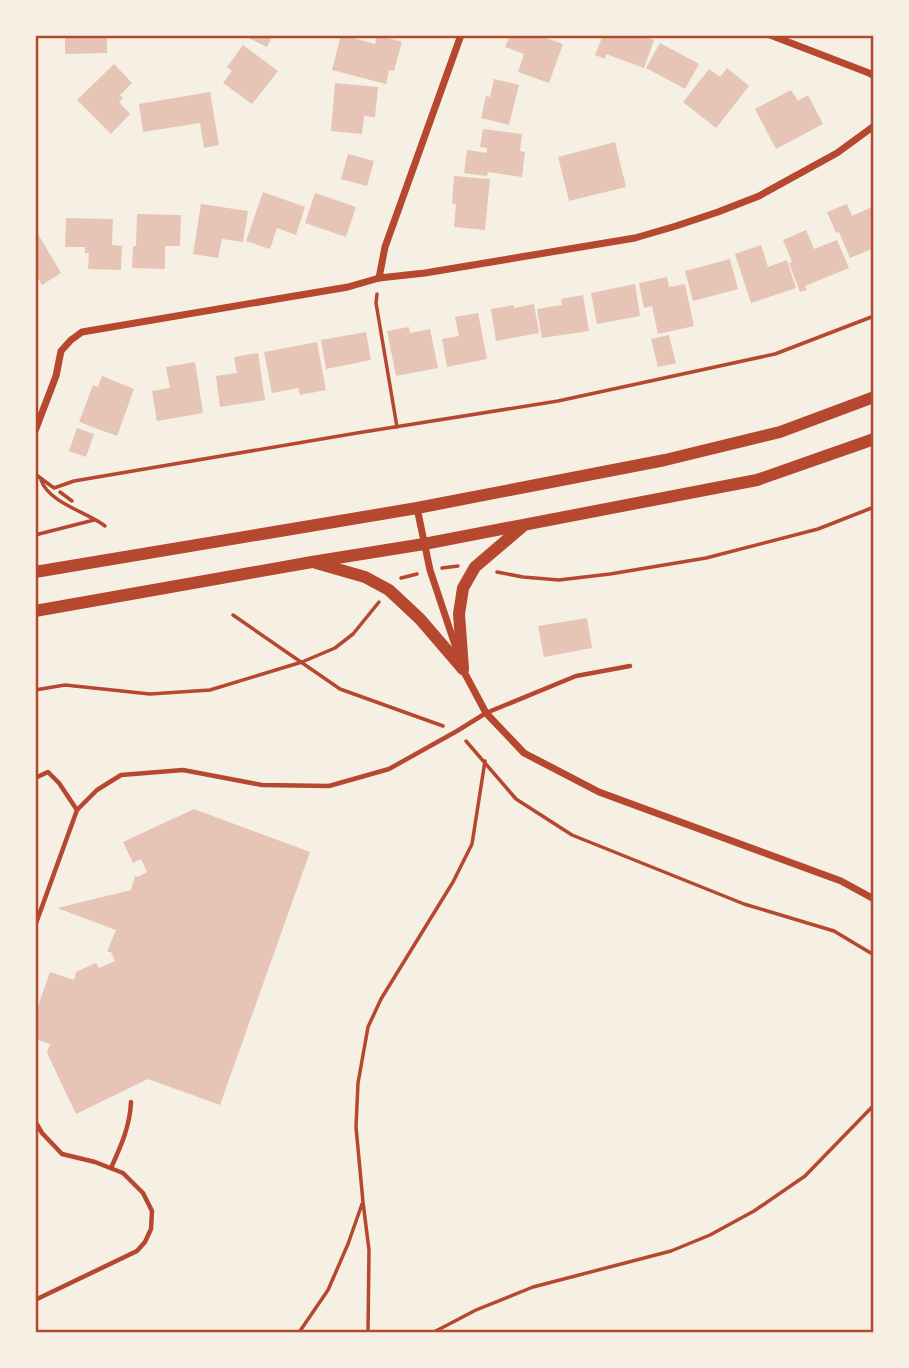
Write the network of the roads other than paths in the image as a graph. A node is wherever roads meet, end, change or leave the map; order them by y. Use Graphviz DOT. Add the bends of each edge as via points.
graph roads {
  1 [pos="461,35"];
  2 [pos="770,35"];
  3 [pos="874,76"];
  4 [pos="874,126"];
  5 [pos="379,278"];
  6 [pos="874,397"];
  7 [pos="35,431"];
  8 [pos="874,439"];
  9 [pos="417,509"];
  10 [pos="522,526"];
  11 [pos="424,544"];
  12 [pos="312,562"];
  13 [pos="35,572"];
  14 [pos="35,611"];
  15 [pos="630,666"];
  16 [pos="463,669"];
  17 [pos="486,713"];
  18 [pos="35,778"];
  19 [pos="77,810"];
  20 [pos="874,899"];
  21 [pos="35,926"];
  22 [pos="131,1102"];
  23 [pos="35,1121"];
  24 [pos="111,1168"];
  25 [pos="35,1300"];
  1 -- 5 [label="street" via="385,247"];
  2 -- 3 [label="street"];
  4 -- 5 [label="street" via="771,190 676,226 635,238"];
  5 -- 7 [label="street" via="82,332 61,351"];
  6 -- 9 [label="main road" via="767,436"];
  8 -- 10 [label="main road" via="757,480"];
  9 -- 11 [label="street"];
  9 -- 13 [label="main road"];
  10 -- 11 [label="main road"];
  10 -- 16 [label="main road" via="475,567 463,588 459,614"];
  11 -- 12 [label="main road"];
  11 -- 16 [label="street"];
  12 -- 14 [label="main road"];
  12 -- 16 [label="main road" via="365,577 389,590"];
  15 -- 17 [label="lane" via="576,676"];
  16 -- 17 [label="street"];
  17 -- 19 [label="lane" via="389,769 328,786 262,785 183,770 121,775"];
  17 -- 20 [label="street" via="524,753 599,792 842,881"];
  18 -- 19 [label="lane" via="48,772"];
  19 -- 21 [label="lane"];
  22 -- 24 [label="lane" via="130,1119"];
  23 -- 24 [label="lane" via="62,1154"];
  24 -- 25 [label="lane" via="123,1172 152,1210 145,1242 130,1255"];
}
